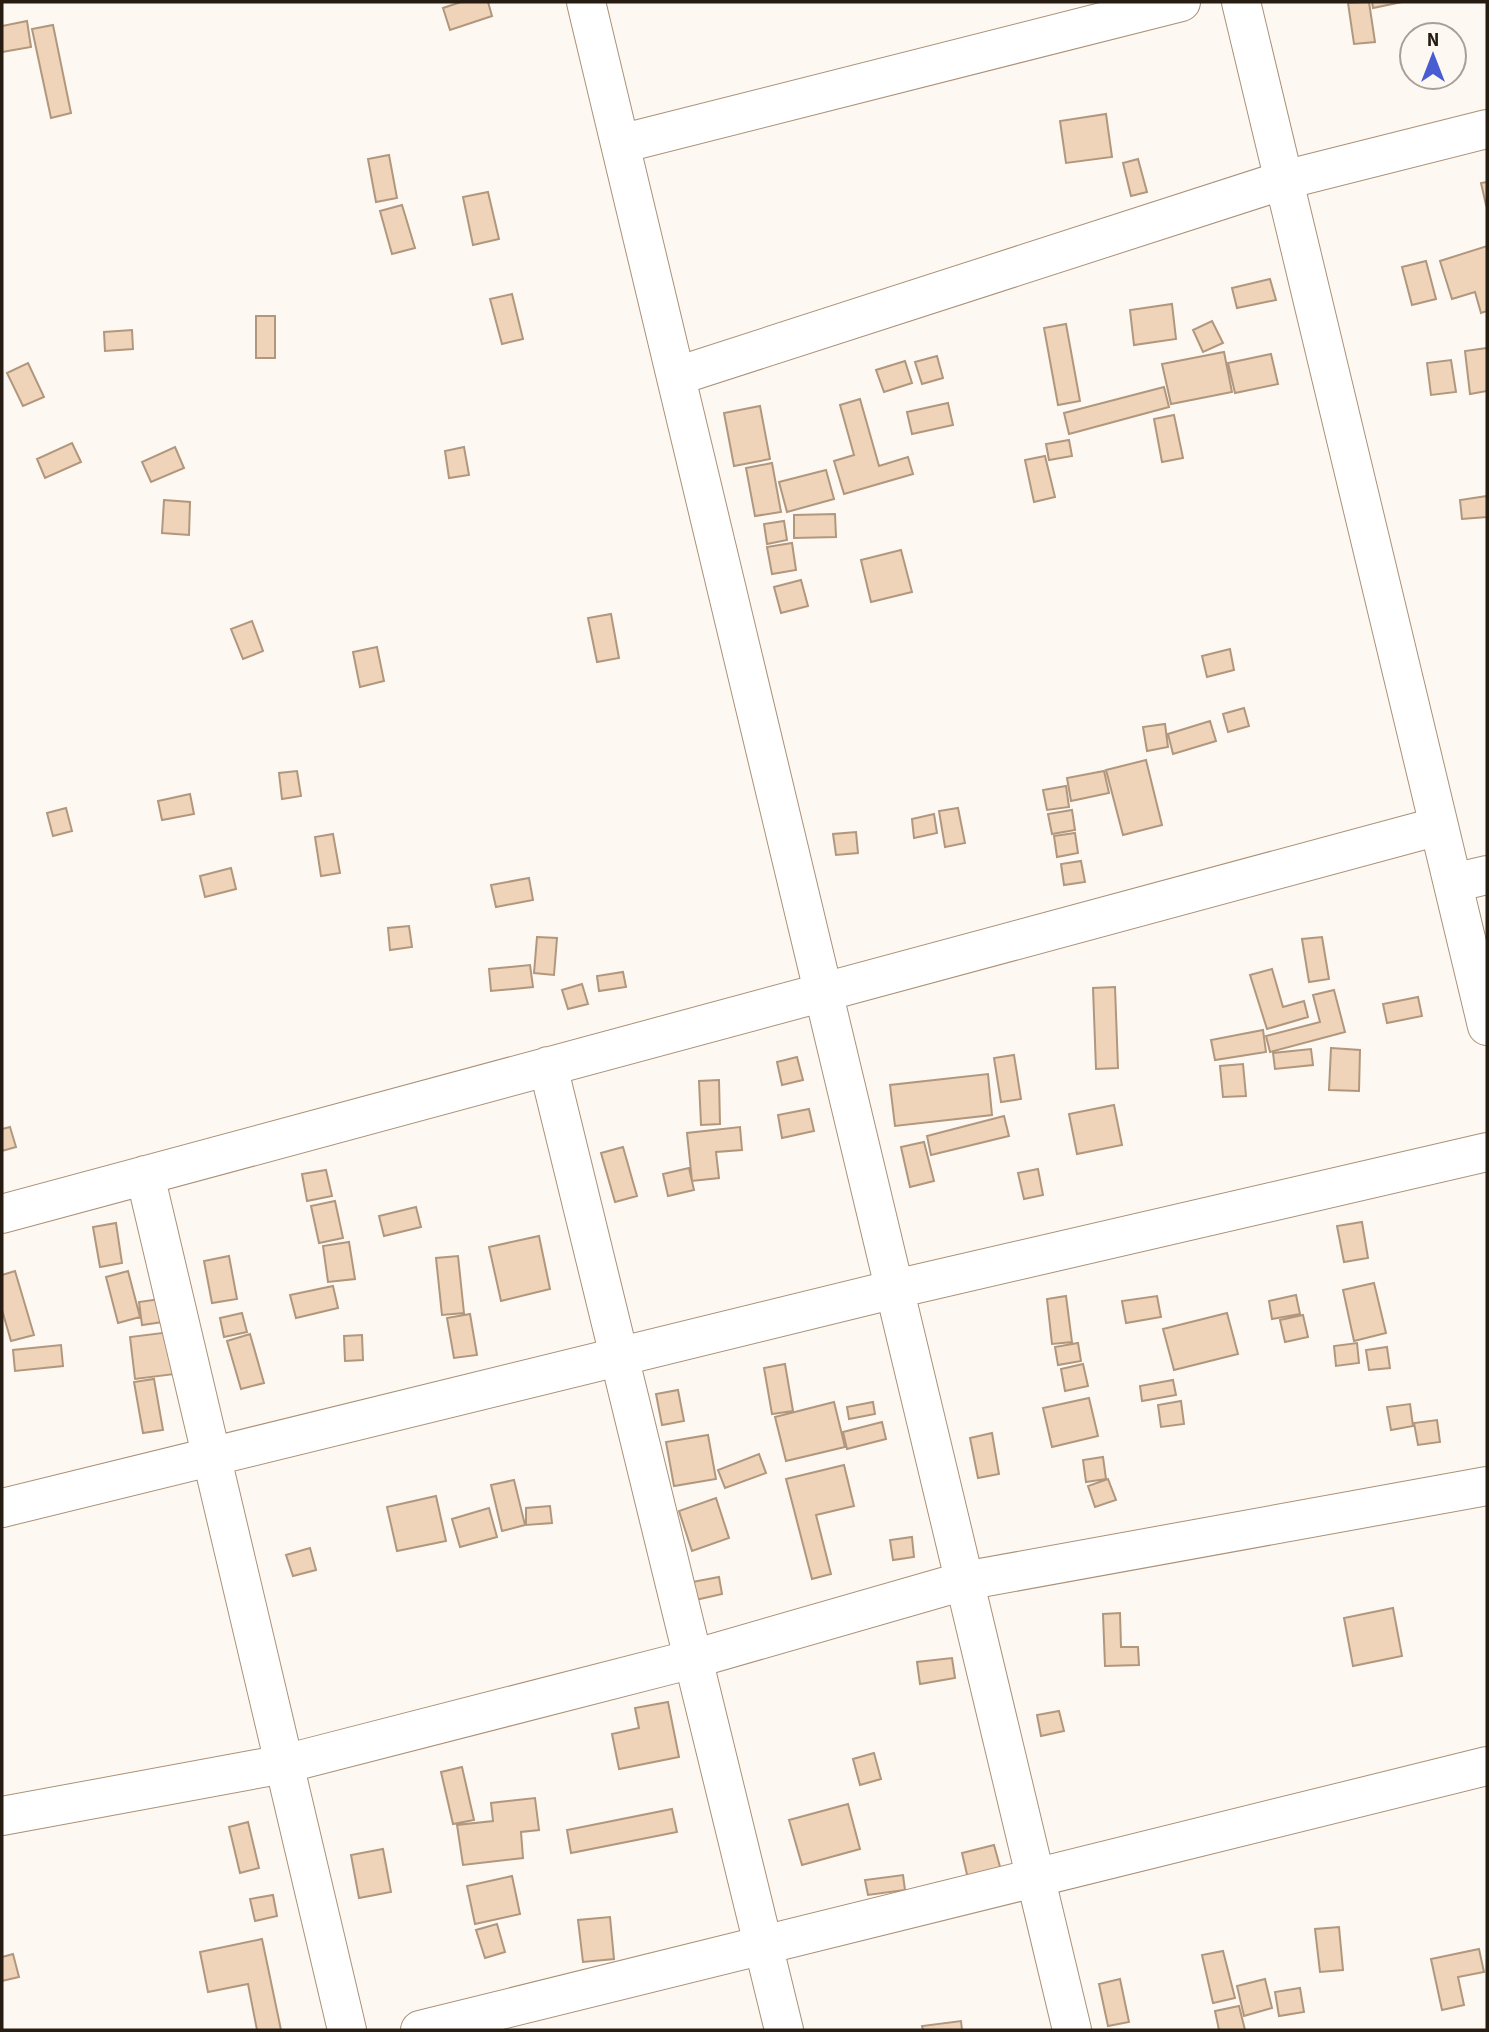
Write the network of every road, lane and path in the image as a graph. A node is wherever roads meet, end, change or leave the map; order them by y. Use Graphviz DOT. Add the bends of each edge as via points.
graph roads {
  1 [pos="586,2"];
  2 [pos="1181,2"];
  3 [pos="1241,2"];
  4 [pos="1487,129"];
  5 [pos="621,144"];
  6 [pos="1284,180"];
  7 [pos="677,376"];
  8 [pos="1439,826"];
  9 [pos="1470,879"];
  10 [pos="823,991"];
  11 [pos="1487,1026"];
  12 [pos="548,1066"];
  13 [pos="1487,1152"];
  14 [pos="145,1175"];
  15 [pos="2,1213"];
  16 [pos="895,1289"];
  17 [pos="619,1357"];
  18 [pos="211,1456"];
  19 [pos="1487,1486"];
  20 [pos="2,1508"];
  21 [pos="964,1581"];
  22 [pos="693,1659"];
  23 [pos="284,1764"];
  24 [pos="1487,1766"];
  25 [pos="2,1816"];
  26 [pos="1035,1877"];
  27 [pos="763,1945"];
  28 [pos="347,2030"];
  29 [pos="420,2030"];
  30 [pos="784,2030"];
  31 [pos="1072,2030"];
  1 -- 5 [label="street"];
  2 -- 5 [label="street"];
  3 -- 6 [label="street"];
  4 -- 6 [label="street"];
  5 -- 7 [label="street"];
  6 -- 7 [label="street"];
  6 -- 8 [label="street"];
  7 -- 10 [label="street"];
  8 -- 9 [label="street"];
  8 -- 10 [label="street"];
  9 -- 11 [label="street"];
  10 -- 12 [label="street"];
  10 -- 16 [label="street"];
  12 -- 14 [label="street"];
  12 -- 17 [label="street"];
  13 -- 16 [label="street"];
  14 -- 15 [label="street"];
  14 -- 18 [label="street"];
  16 -- 17 [label="street"];
  16 -- 21 [label="street"];
  17 -- 18 [label="street"];
  17 -- 22 [label="street"];
  18 -- 20 [label="street"];
  18 -- 23 [label="street"];
  19 -- 21 [label="street"];
  21 -- 22 [label="street"];
  21 -- 26 [label="street"];
  22 -- 23 [label="street"];
  22 -- 27 [label="street"];
  23 -- 25 [label="street"];
  23 -- 28 [label="street"];
  24 -- 26 [label="street"];
  26 -- 27 [label="street"];
  26 -- 31 [label="street"];
  27 -- 29 [label="street"];
  27 -- 30 [label="street"];
}
